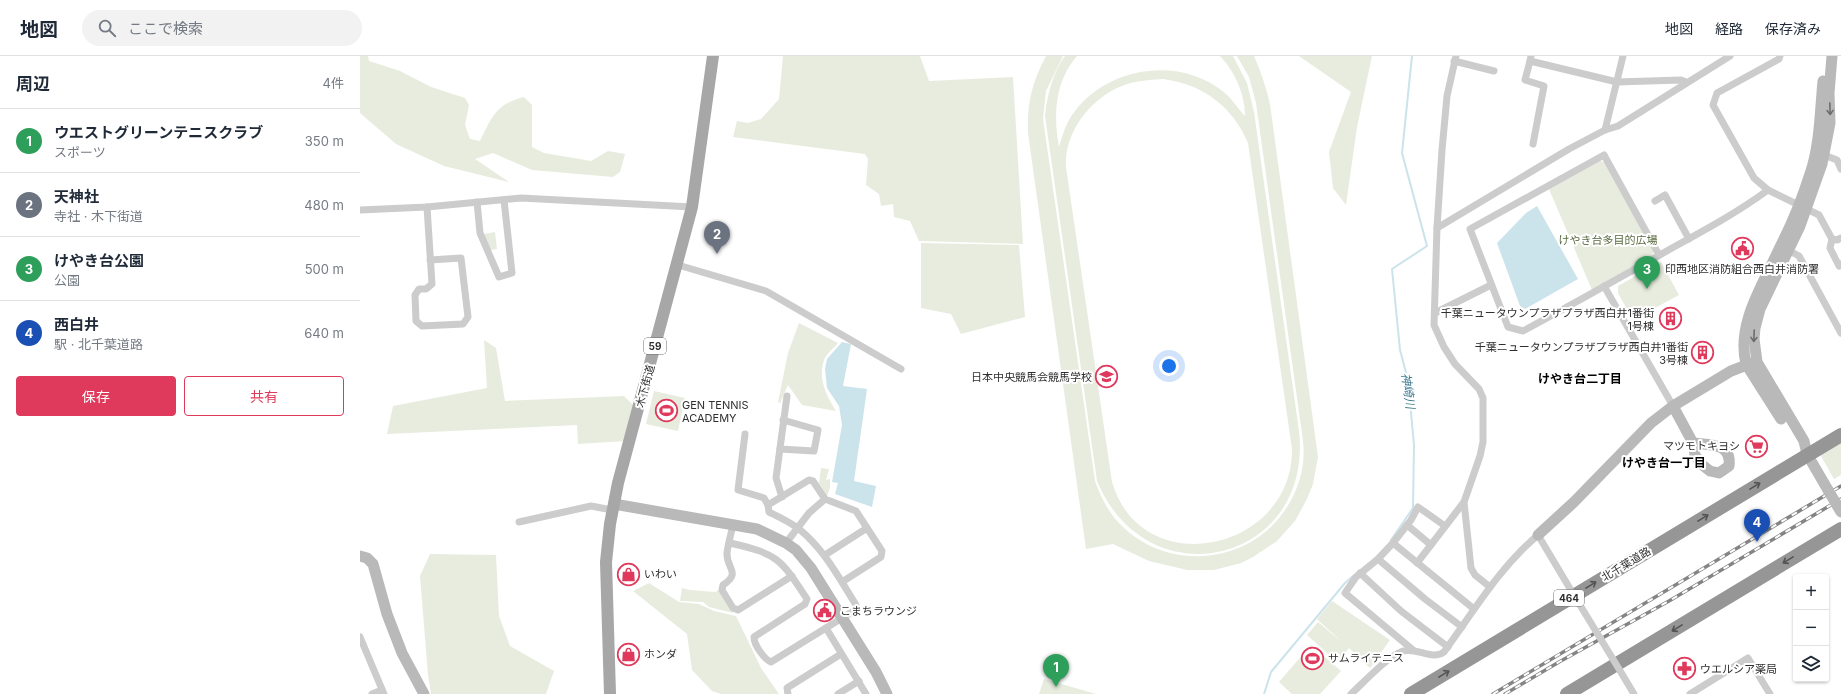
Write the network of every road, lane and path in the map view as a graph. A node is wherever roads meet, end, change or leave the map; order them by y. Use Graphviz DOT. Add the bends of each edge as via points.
graph roads {
  1 [pos="713,56"];
  2 [pos="1624,56"];
  3 [pos="1730,56"];
  4 [pos="1780,56"];
  5 [pos="1826,56"];
  6 [pos="1832,56"];
  7 [pos="1455,58"];
  8 [pos="1530,58"];
  9 [pos="1494,71"];
  10 [pos="1617,82"];
  11 [pos="1686,82"];
  12 [pos="1605,130"];
  13 [pos="1533,144"];
  14 [pos="1824,155"];
  15 [pos="1841,169"];
  16 [pos="1768,190"];
  17 [pos="504,200"];
  18 [pos="1655,201"];
  19 [pos="477,202"];
  20 [pos="1802,206"];
  21 [pos="427,207"];
  22 [pos="692,207"];
  23 [pos="360,210"];
  24 [pos="1437,228"];
  25 [pos="1841,238"];
  26 [pos="1689,239"];
  27 [pos="1832,239"];
  28 [pos="1788,250"];
  29 [pos="1659,256"];
  30 [pos="430,260"];
  31 [pos="1841,264"];
  32 [pos="678,265"];
  33 [pos="1491,286"];
  34 [pos="1604,286"];
  35 [pos="1435,313"];
  36 [pos="1841,333"];
  37 [pos="1751,363"];
  38 [pos="901,369"];
  39 [pos="787,396"];
  40 [pos="1673,406"];
  41 [pos="783,420"];
  42 [pos="745,434"];
  43 [pos="1841,435"];
  44 [pos="1693,443"];
  45 [pos="780,449"];
  46 [pos="1809,457"];
  47 [pos="782,497"];
  48 [pos="825,499"];
  49 [pos="1464,502"];
  50 [pos="768,505"];
  51 [pos="613,507"];
  52 [pos="1841,512"];
  53 [pos="519,522"];
  54 [pos="733,525"];
  55 [pos="1407,525"];
  56 [pos="1445,526"];
  57 [pos="798,528"];
  58 [pos="867,528"];
  59 [pos="1841,529"];
  60 [pos="1538,536"];
  61 [pos="730,543"];
  62 [pos="786,543"];
  63 [pos="1393,543"];
  64 [pos="1431,545"];
  65 [pos="825,555"];
  66 [pos="360,556"];
  67 [pos="1378,559"];
  68 [pos="1417,562"];
  69 [pos="1360,573"];
  70 [pos="792,576"];
  71 [pos="842,582"];
  72 [pos="1490,587"];
  73 [pos="1474,609"];
  74 [pos="842,618"];
  75 [pos="1462,627"];
  76 [pos="826,628"];
  77 [pos="360,637"];
  78 [pos="1448,647"];
  79 [pos="1413,650"];
  80 [pos="842,654"];
  81 [pos="859,681"];
  82 [pos="383,692"];
  83 [pos="372,694"];
  84 [pos="424,694"];
  85 [pos="610,694"];
  86 [pos="788,694"];
  87 [pos="838,694"];
  88 [pos="866,694"];
  89 [pos="887,694"];
  90 [pos="1351,694"];
  91 [pos="1411,694"];
  92 [pos="1567,694"];
  93 [pos="1634,694"];
  94 [pos="1690,694"];
  95 [pos="1770,694"];
  1 -- 22 [label="main road, 木下街道 / 59"];
  2 -- 10 [label="street"];
  3 -- 11 [label="street"];
  4 -- 16 [label="street" via="1779,59 1717,93 1713,104 1754,178"];
  5 -- 20 [label="street" via="1816,156"];
  6 -- 14 [label="street, one-way" via="1830,123"];
  7 -- 9 [label="street"];
  7 -- 24 [label="street" via="1447,96"];
  8 -- 10 [label="street"];
  8 -- 13 [label="street" via="1525,80 1544,86"];
  10 -- 11 [label="street"];
  10 -- 12 [label="street"];
  11 -- 12 [label="street" via="1618,126"];
  12 -- 24 [label="street" via="1542,164"];
  14 -- 15 [label="street" via="1837,160"];
  14 -- 20 [label="street"];
  16 -- 20 [label="street"];
  16 -- 26 [label="street" via="1746,206"];
  17 -- 19 [label="street"];
  17 -- 19 [label="street" via="512,273 499,277 480,233"];
  17 -- 22 [label="street" via="521,198"];
  18 -- 26 [label="street" via="1665,195"];
  19 -- 21 [label="street"];
  20 -- 27 [label="street" via="1819,215"];
  20 -- 28 [label="street"];
  20 -- 37 [label="street" via="1749,314 1744,341"];
  21 -- 23 [label="street"];
  21 -- 30 [label="street"];
  22 -- 32 [label="main road, 木下街道 / 59"];
  24 -- 35 [label="street"];
  25 -- 27 [label="street"];
  26 -- 29 [label="street"];
  27 -- 31 [label="street" via="1830,248 1839,266"];
  28 -- 36 [label="street" via="1799,256"];
  28 -- 37 [label="street, one-way" via="1757,316"];
  29 -- 33 [label="street" via="1604,155 1470,229"];
  29 -- 34 [label="street"];
  30 -- 30 [label="street" via="432,284 426,289 419,289 414,295 416,321 422,326 463,324 468,317 461,258"];
  32 -- 38 [label="street" via="766,291"];
  32 -- 51 [label="main road, 木下街道 / 59"];
  33 -- 34 [label="street" via="1508,327 1523,331"];
  33 -- 35 [label="street"];
  34 -- 40 [label="street"];
  35 -- 49 [label="street" via="1434,325 1444,347 1455,364 1479,389 1483,398 1483,442"];
  37 -- 40 [label="street" via="1731,371"];
  37 -- 46 [label="street" via="1797,445"];
  39 -- 41 [label="street"];
  40 -- 44 [label="street"];
  40 -- 60 [label="street" via="1646,427"];
  41 -- 45 [label="street"];
  41 -- 45 [label="street" via="818,430 814,451"];
  42 -- 50 [label="street" via="738,490 764,498"];
  43 -- 46 [label="highway, 北千葉道路 / 464"];
  45 -- 47 [label="street" via="776,478"];
  46 -- 52 [label="street, bridge"];
  91 -- 46 [label="highway, 北千葉道路 / 464, one-way"];
  47 -- 48 [label="street" via="809,480 813,481"];
  47 -- 50 [label="street"];
  48 -- 57 [label="street" via="809,513"];
  48 -- 58 [label="street" via="856,510"];
  49 -- 56 [label="street"];
  49 -- 72 [label="street" via="1471,568 1475,575"];
  50 -- 57 [label="street" via="769,512"];
  51 -- 53 [label="street" via="591,506"];
  51 -- 54 [label="street"];
  51 -- 85 [label="main road, 木下街道 / 59" via="606,562"];
  54 -- 61 [label="street"];
  54 -- 62 [label="street" via="757,529"];
  55 -- 56 [label="street" via="1418,506"];
  55 -- 63 [label="street"];
  55 -- 64 [label="street"];
  56 -- 64 [label="street"];
  57 -- 62 [label="street"];
  57 -- 65 [label="street"];
  58 -- 65 [label="street"];
  58 -- 71 [label="street" via="882,551 881,557"];
  59 -- 92 [label="highway, one-way"];
  60 -- 72 [label="street" via="1519,551"];
  60 -- 93 [label="street, bridge"];
  61 -- 70 [label="street" via="760,550 774,557"];
  61 -- 70 [label="street" via="727,554 733,575 732,579 723,585 722,590 733,608 738,610"];
  62 -- 74 [label="street" via="796,550 811,568"];
  63 -- 67 [label="street"];
  63 -- 68 [label="street"];
  64 -- 68 [label="street"];
  65 -- 71 [label="street"];
  66 -- 84 [label="street" via="368,558 373,564 387,614 402,653"];
  67 -- 69 [label="street"];
  67 -- 75 [label="street"];
  68 -- 73 [label="street"];
  69 -- 78 [label="street" via="1401,611"];
  69 -- 79 [label="street" via="1345,593"];
  70 -- 76 [label="street" via="807,599 806,604 754,637 754,641 771,662"];
  71 -- 74 [label="street" via="856,605 854,610"];
  72 -- 73 [label="street"];
  73 -- 75 [label="street"];
  74 -- 76 [label="street"];
  74 -- 89 [label="street"];
  75 -- 78 [label="street"];
  76 -- 80 [label="street"];
  77 -- 82 [label="street"];
  78 -- 79 [label="street" via="1440,655 1435,656"];
  79 -- 90 [label="street" via="1395,654"];
  80 -- 81 [label="street"];
  80 -- 86 [label="street" via="787,688"];
  81 -- 87 [label="street"];
  81 -- 88 [label="street"];
  82 -- 83 [label="street"];
  94 -- 95 [label="street" via="1748,658"];
}
